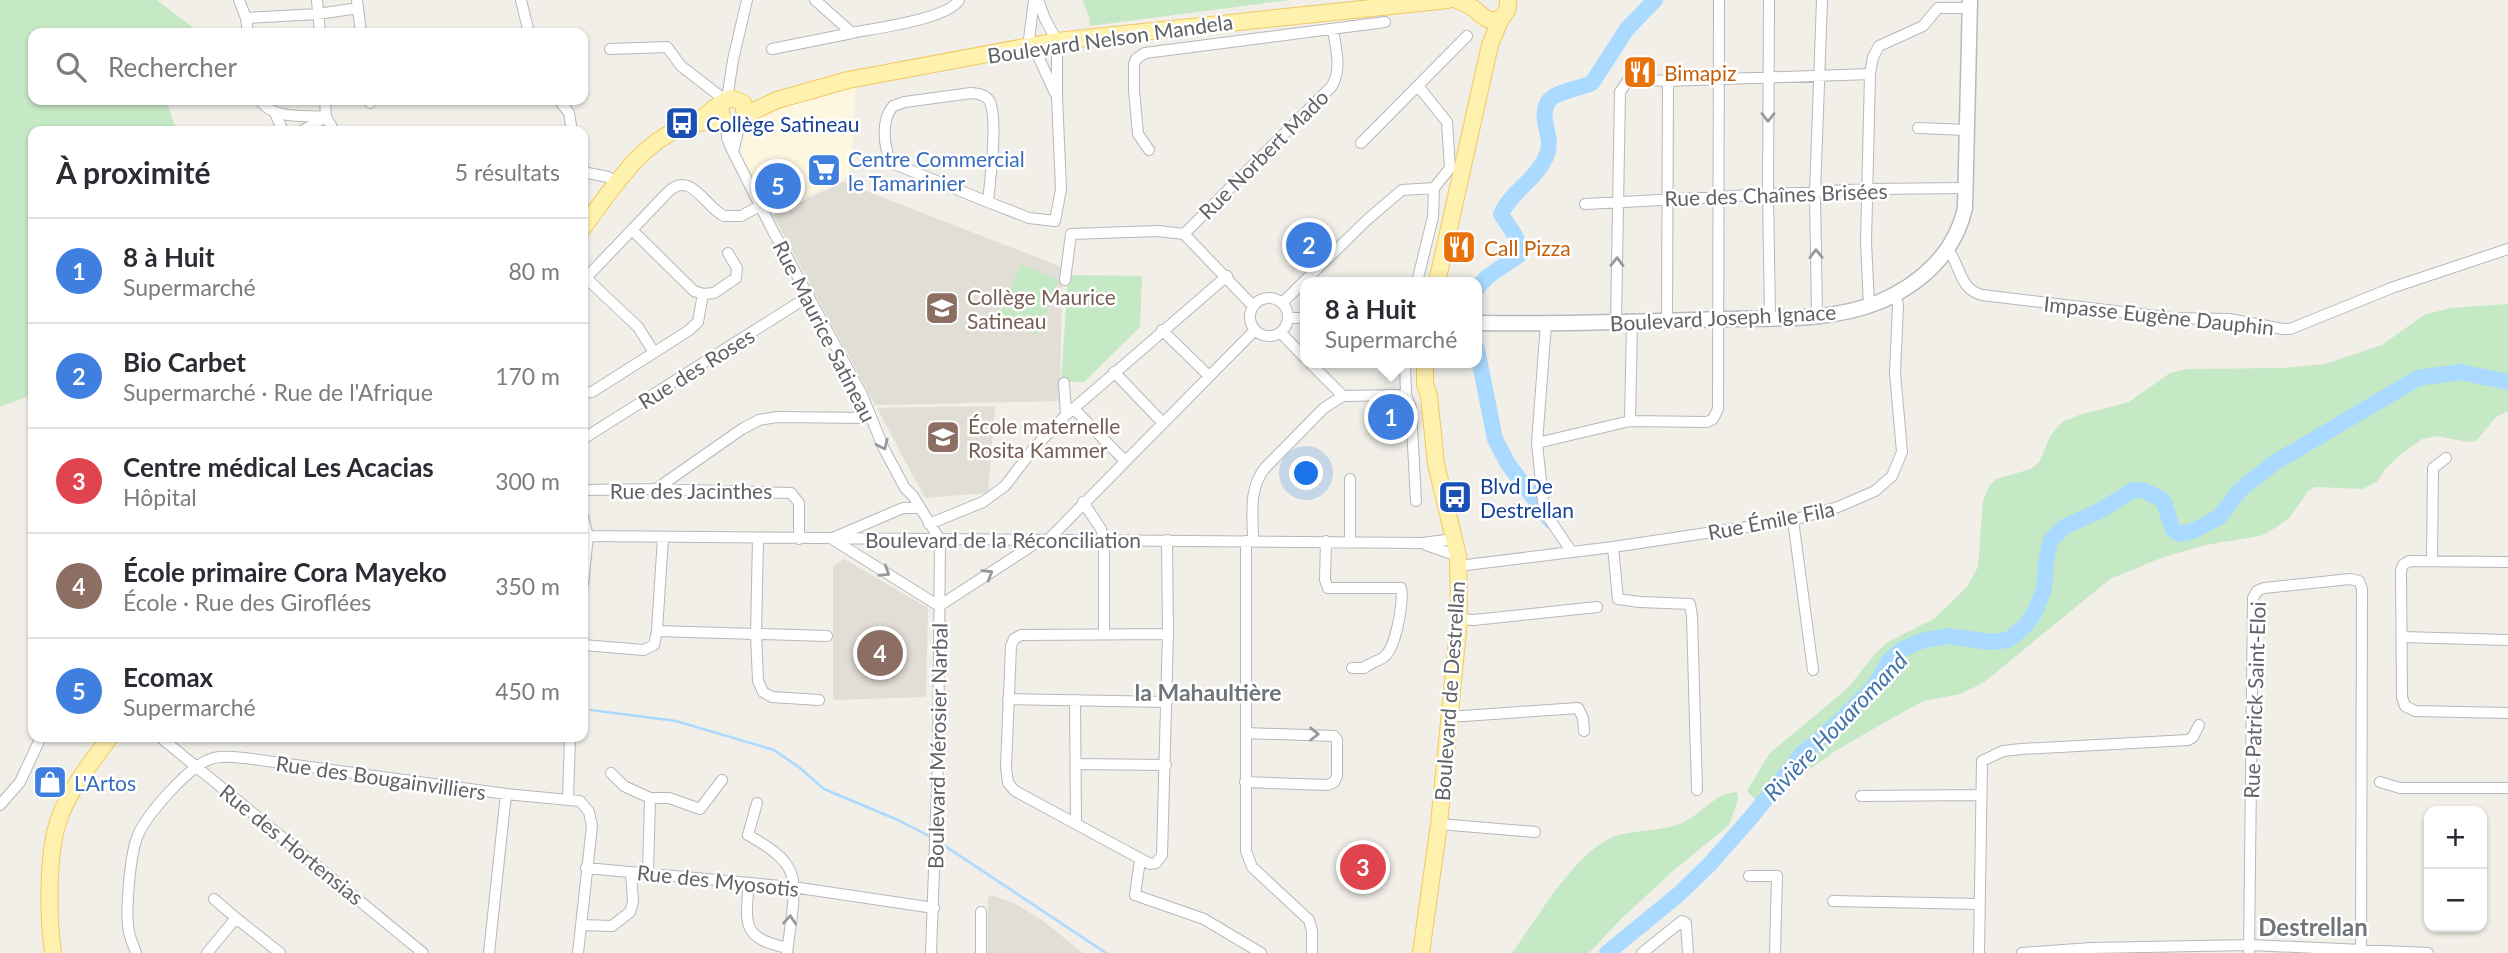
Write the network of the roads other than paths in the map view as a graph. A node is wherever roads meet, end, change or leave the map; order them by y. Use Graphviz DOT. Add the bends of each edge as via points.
graph roads {
  1 [pos="239,0"];
  2 [pos="317,0"];
  3 [pos="521,0"];
  4 [pos="747,0"];
  5 [pos="815,0"];
  6 [pos="959,0"];
  7 [pos="1036,0"];
  8 [pos="1448,0"];
  9 [pos="1457,0"];
  10 [pos="1508,0"];
  11 [pos="1719,0"];
  12 [pos="1769,0"];
  13 [pos="1822,0"];
  14 [pos="357,4"];
  15 [pos="1970,4"];
  16 [pos="1334,5"];
  17 [pos="1478,10"];
  18 [pos="318,14"];
  19 [pos="1273,17"];
  20 [pos="1501,18"];
  21 [pos="246,19"];
  22 [pos="1385,22"];
  23 [pos="247,28"];
  24 [pos="319,28"];
  25 [pos="360,28"];
  26 [pos="527,28"];
  27 [pos="1333,30"];
  28 [pos="852,33"];
  29 [pos="1466,36"];
  30 [pos="1276,38"];
  31 [pos="1057,41"];
  32 [pos="1490,44"];
  33 [pos="1028,47"];
  34 [pos="610,49"];
  35 [pos="772,49"];
  36 [pos="1870,74"];
  37 [pos="1820,75"];
  38 [pos="1768,77"];
  39 [pos="1718,79"];
  40 [pos="1668,81"];
  41 [pos="1418,86"];
  42 [pos="1057,97"];
  43 [pos="263,105"];
  44 [pos="325,105"];
  45 [pos="563,105"];
  46 [pos="732,109"];
  47 [pos="275,113"];
  48 [pos="326,117"];
  49 [pos="281,126"];
  50 [pos="311,126"];
  51 [pos="331,126"];
  52 [pos="571,126"];
  53 [pos="1918,128"];
  54 [pos="1968,130"];
  55 [pos="1361,144"];
  56 [pos="1149,150"];
  57 [pos="1456,169"];
  58 [pos="588,173"];
  59 [pos="617,182"];
  60 [pos="1434,188"];
  61 [pos="1966,188"];
  62 [pos="1867,189"];
  63 [pos="1815,193"];
  64 [pos="1768,194"];
  65 [pos="1717,196"];
  66 [pos="1667,199"];
  67 [pos="1619,201"];
  68 [pos="988,202"];
  69 [pos="1585,204"];
  70 [pos="760,206"];
  71 [pos="588,221"];
  72 [pos="1055,221"];
  73 [pos="632,230"];
  74 [pos="1071,234"];
  75 [pos="1184,234"];
  76 [pos="2508,249"];
  77 [pos="1948,250"];
  78 [pos="728,253"];
  79 [pos="588,276"];
  80 [pos="1227,276"];
  81 [pos="1309,277"];
  82 [pos="1418,277"];
  83 [pos="1438,277"];
  84 [pos="1065,280"];
  85 [pos="588,283"];
  86 [pos="1300,285"];
  87 [pos="1895,293"];
  88 [pos="703,295"];
  89 [pos="809,296"];
  90 [pos="1282,303"];
  91 [pos="1869,305"];
  92 [pos="1253,306"];
  93 [pos="1817,316"];
  94 [pos="1288,318"];
  95 [pos="1300,318"];
  96 [pos="1770,318"];
  97 [pos="1718,320"];
  98 [pos="1667,321"];
  99 [pos="1482,323"];
  100 [pos="1616,323"];
  101 [pos="1632,323"];
  102 [pos="1546,324"];
  103 [pos="1162,330"];
  104 [pos="1254,331"];
  105 [pos="1280,333"];
  106 [pos="653,351"];
  107 [pos="1300,353"];
  108 [pos="1315,368"];
  109 [pos="1405,368"];
  110 [pos="1427,368"];
  111 [pos="1114,372"];
  112 [pos="1209,376"];
  113 [pos="1064,383"];
  114 [pos="588,392"];
  115 [pos="1406,395"];
  116 [pos="1343,396"];
  117 [pos="1070,412"];
  118 [pos="871,418"];
  119 [pos="1630,421"];
  120 [pos="1163,422"];
  121 [pos="588,436"];
  122 [pos="1537,443"];
  123 [pos="2446,458"];
  124 [pos="1125,460"];
  125 [pos="1350,479"];
  126 [pos="656,489"];
  127 [pos="588,490"];
  128 [pos="1416,501"];
  129 [pos="1083,502"];
  130 [pos="919,508"];
  131 [pos="1793,520"];
  132 [pos="929,524"];
  133 [pos="588,536"];
  134 [pos="663,537"];
  135 [pos="758,538"];
  136 [pos="799,538"];
  137 [pos="831,538"];
  138 [pos="1454,539"];
  139 [pos="940,540"];
  140 [pos="1167,540"];
  141 [pos="1034,541"];
  142 [pos="1047,541"];
  143 [pos="1104,541"];
  144 [pos="1250,541"];
  145 [pos="1326,541"];
  146 [pos="1350,541"];
  147 [pos="1422,543"];
  148 [pos="1613,547"];
  149 [pos="1570,551"];
  150 [pos="1458,561"];
  151 [pos="2432,561"];
  152 [pos="2508,562"];
  153 [pos="939,606"];
  154 [pos="1597,607"];
  155 [pos="1459,619"];
  156 [pos="657,631"];
  157 [pos="756,634"];
  158 [pos="1104,634"];
  159 [pos="1168,634"];
  160 [pos="827,636"];
  161 [pos="2402,637"];
  162 [pos="2508,640"];
  163 [pos="588,645"];
  164 [pos="1352,668"];
  165 [pos="1812,670"];
  166 [pos="1008,699"];
  167 [pos="819,700"];
  168 [pos="1075,700"];
  169 [pos="1167,702"];
  170 [pos="2508,713"];
  171 [pos="1449,717"];
  172 [pos="2199,726"];
  173 [pos="1584,731"];
  174 [pos="1246,733"];
  175 [pos="39,742"];
  176 [pos="106,742"];
  177 [pos="166,742"];
  178 [pos="570,742"];
  179 [pos="1076,764"];
  180 [pos="1166,765"];
  181 [pos="197,766"];
  182 [pos="611,773"];
  183 [pos="722,780"];
  184 [pos="1245,782"];
  185 [pos="2380,782"];
  186 [pos="2508,788"];
  187 [pos="1697,790"];
  188 [pos="506,794"];
  189 [pos="1980,795"];
  190 [pos="1861,796"];
  191 [pos="650,798"];
  192 [pos="568,799"];
  193 [pos="757,803"];
  194 [pos="0,805"];
  195 [pos="1076,823"];
  196 [pos="1439,824"];
  197 [pos="1535,832"];
  198 [pos="1140,860"];
  199 [pos="586,868"];
  200 [pos="631,872"];
  201 [pos="648,873"];
  202 [pos="1749,876"];
  203 [pos="750,883"];
  204 [pos="793,887"];
  205 [pos="214,899"];
  206 [pos="1833,901"];
  207 [pos="1979,904"];
  208 [pos="934,908"];
  209 [pos="981,912"];
  210 [pos="236,918"];
  211 [pos="581,925"];
  212 [pos="2250,949"];
  213 [pos="788,950"];
  214 [pos="2361,952"];
  215 [pos="53,953"];
  216 [pos="136,953"];
  217 [pos="207,953"];
  218 [pos="280,953"];
  219 [pos="423,953"];
  220 [pos="489,953"];
  221 [pos="578,953"];
  222 [pos="931,953"];
  223 [pos="981,953"];
  224 [pos="1261,953"];
  225 [pos="1312,953"];
  226 [pos="1421,953"];
  227 [pos="1642,953"];
  228 [pos="1688,953"];
  229 [pos="1775,953"];
  230 [pos="1979,953"];
  231 [pos="2022,953"];
  232 [pos="2428,953"];
  1 -- 21 [label="street"];
  2 -- 18 [label="street"];
  3 -- 26 [label="street"];
  4 -- 46 [label="street, Rue Maurice Satineau" via="732,69"];
  5 -- 28 [label="street"];
  6 -- 28 [label="street" via="937,15"];
  7 -- 31 [label="street"];
  7 -- 33 [label="street"];
  8 -- 16 [label="main road, Boulevard Nelson Mandela"];
  9 -- 17 [label="main road"];
  10 -- 20 [label="main road"];
  11 -- 39 [label="street"];
  12 -- 38 [label="street"];
  13 -- 37 [label="street"];
  14 -- 18 [label="street"];
  14 -- 25 [label="street"];
  15 -- 36 [label="street" via="1938,8 1923,26 1879,46"];
  15 -- 54 [label="main road, Boulevard Joseph Ignace"];
  16 -- 19 [label="main road, Boulevard Nelson Mandela"];
  17 -- 20 [label="main road" via="1492,20"];
  17 -- 32 [label="main road"];
  18 -- 21 [label="street"];
  18 -- 24 [label="street"];
  19 -- 30 [label="street"];
  19 -- 31 [label="main road, Boulevard Nelson Mandela"];
  20 -- 32 [label="main road"];
  21 -- 23 [label="street"];
  22 -- 27 [label="street"];
  27 -- 30 [label="street"];
  27 -- 75 [label="street, Rue Norbert Mado" via="1338,66 1332,86"];
  28 -- 35 [label="street"];
  29 -- 41 [label="street"];
  30 -- 56 [label="street" via="1140,55 1134,77 1138,134"];
  31 -- 33 [label="main road, Boulevard Nelson Mandela"];
  31 -- 42 [label="street"];
  32 -- 57 [label="main road"];
  33 -- 42 [label="street" via="1042,64"];
  33 -- 46 [label="main road, Boulevard Nelson Mandela" via="887,71"];
  34 -- 46 [label="street" via="667,47"];
  36 -- 37 [label="street"];
  36 -- 62 [label="street"];
  37 -- 38 [label="street"];
  37 -- 63 [label="street"];
  38 -- 39 [label="street"];
  38 -- 64 [label="street, one-way"];
  39 -- 40 [label="street"];
  39 -- 65 [label="street"];
  40 -- 66 [label="street"];
  40 -- 67 [label="street" via="1629,79 1620,92"];
  41 -- 55 [label="street"];
  41 -- 57 [label="street" via="1447,122"];
  42 -- 72 [label="street" via="1062,189"];
  43 -- 47 [label="street"];
  44 -- 48 [label="street"];
  45 -- 52 [label="street"];
  46 -- 59 [label="main road, Boulevard Nelson Mandela" via="655,144"];
  46 -- 70 [label="street, Rue Maurice Satineau" via="733,152"];
  47 -- 48 [label="street"];
  47 -- 49 [label="street"];
  48 -- 50 [label="street"];
  48 -- 51 [label="street"];
  53 -- 54 [label="street"];
  54 -- 61 [label="main road, Boulevard Joseph Ignace"];
  57 -- 60 [label="street"];
  57 -- 83 [label="main road"];
  58 -- 59 [label="street"];
  59 -- 71 [label="main road, Boulevard Nelson Mandela"];
  60 -- 81 [label="street" via="1402,190"];
  60 -- 82 [label="street" via="1433,217"];
  61 -- 62 [label="street, Rue des Chaînes Brisées"];
  61 -- 77 [label="main road, Boulevard Joseph Ignace" via="1962,218"];
  62 -- 63 [label="street, Rue des Chaînes Brisées"];
  62 -- 91 [label="street"];
  63 -- 64 [label="street, Rue des Chaînes Brisées"];
  93 -- 63 [label="street, one-way"];
  64 -- 65 [label="street, Rue des Chaînes Brisées"];
  64 -- 96 [label="street"];
  65 -- 66 [label="street, Rue des Chaînes Brisées"];
  65 -- 97 [label="street"];
  66 -- 67 [label="street, Rue des Chaînes Brisées"];
  66 -- 98 [label="street"];
  67 -- 69 [label="street, Rue des Chaînes Brisées"];
  100 -- 67 [label="street, one-way"];
  68 -- 68 [label="street" via="992,113 986,97 971,93 893,106 886,117 887,154 892,163"];
  68 -- 72 [label="street" via="1029,218"];
  70 -- 73 [label="street" via="741,216 724,216 681,183"];
  70 -- 89 [label="street, Rue Maurice Satineau"];
  72 -- 74 [label="street"];
  73 -- 79 [label="street"];
  73 -- 88 [label="street"];
  74 -- 75 [label="street"];
  74 -- 84 [label="street"];
  75 -- 80 [label="street"];
  76 -- 77 [label="street, Impasse Eugène Dauphin" via="2426,275 2290,329 1977,294 1964,283"];
  77 -- 87 [label="main road, Boulevard Joseph Ignace" via="1917,280"];
  78 -- 88 [label="street" via="737,268 736,278"];
  80 -- 92 [label="street"];
  80 -- 103 [label="street"];
  85 -- 106 [label="street" via="635,323"];
  86 -- 90 [label="street"];
  87 -- 91 [label="main road, Boulevard Joseph Ignace"];
  87 -- 131 [label="street, Rue Émile Fila" via="1895,384 1902,445 1896,469 1886,484 1865,496"];
  88 -- 106 [label="street" via="698,321"];
  89 -- 118 [label="street, Rue Maurice Satineau"];
  89 -- 121 [label="street, Rue des Roses"];
  90 -- 92 [label="street" via="1264,298"];
  90 -- 94 [label="street"];
  91 -- 93 [label="main road, Boulevard Joseph Ignace"];
  92 -- 104 [label="street" via="1249,318"];
  93 -- 96 [label="main road, Boulevard Joseph Ignace"];
  94 -- 95 [label="street"];
  94 -- 105 [label="street"];
  96 -- 97 [label="main road, Boulevard Joseph Ignace"];
  97 -- 98 [label="main road, Boulevard Joseph Ignace"];
  97 -- 119 [label="street" via="1715,417 1707,422"];
  98 -- 101 [label="main road, Boulevard Joseph Ignace"];
  99 -- 102 [label="main road, Boulevard Joseph Ignace"];
  100 -- 101 [label="main road, Boulevard Joseph Ignace"];
  100 -- 102 [label="main road, Boulevard Joseph Ignace"];
  101 -- 119 [label="street"];
  102 -- 122 [label="street"];
  103 -- 111 [label="street"];
  103 -- 112 [label="street"];
  104 -- 105 [label="street" via="1267,337"];
  104 -- 112 [label="street"];
  105 -- 107 [label="street"];
  106 -- 114 [label="street"];
  108 -- 116 [label="street"];
  109 -- 115 [label="street"];
  110 -- 138 [label="main road, Boulevard de Destrellan" via="1436,464"];
  111 -- 117 [label="street"];
  111 -- 120 [label="street"];
  112 -- 120 [label="street"];
  113 -- 117 [label="street"];
  115 -- 116 [label="street"];
  115 -- 128 [label="street"];
  116 -- 144 [label="street" via="1324,408 1257,479"];
  117 -- 124 [label="street"];
  117 -- 132 [label="street" via="1005,486 983,502"];
  118 -- 126 [label="street" via="759,420"];
  118 -- 130 [label="street, Rue Maurice Satineau, one-way"];
  119 -- 122 [label="street"];
  120 -- 124 [label="street"];
  122 -- 149 [label="street" via="1544,511"];
  123 -- 151 [label="street" via="2433,468"];
  124 -- 129 [label="street"];
  125 -- 146 [label="street"];
  126 -- 127 [label="street, Rue des Jacinthes"];
  126 -- 136 [label="street, Rue des Jacinthes" via="791,492 799,503"];
  129 -- 142 [label="street"];
  129 -- 143 [label="street"];
  130 -- 132 [label="street, Rue Maurice Satineau"];
  130 -- 137 [label="street" via="903,509"];
  131 -- 148 [label="street, Rue Émile Fila"];
  131 -- 165 [label="street"];
  132 -- 139 [label="street, Rue Maurice Satineau"];
  133 -- 134 [label="street, Boulevard de la Réconciliation"];
  134 -- 135 [label="street, Boulevard de la Réconciliation"];
  134 -- 156 [label="street"];
  135 -- 136 [label="street, Boulevard de la Réconciliation"];
  135 -- 157 [label="street"];
  136 -- 137 [label="street, Boulevard de la Réconciliation"];
  137 -- 139 [label="street, Boulevard de la Réconciliation"];
  137 -- 153 [label="street, one-way"];
  138 -- 147 [label="street, Boulevard de la Réconciliation"];
  138 -- 150 [label="main road, Boulevard de Destrellan"];
  139 -- 141 [label="street, Boulevard de la Réconciliation"];
  139 -- 153 [label="street, Boulevard Mérosier Narbal"];
  140 -- 143 [label="street, Boulevard de la Réconciliation"];
  140 -- 144 [label="street, Boulevard de la Réconciliation"];
  140 -- 159 [label="street"];
  141 -- 142 [label="street, Boulevard de la Réconciliation"];
  153 -- 141 [label="street, one-way"];
  142 -- 143 [label="street, Boulevard de la Réconciliation"];
  143 -- 158 [label="street"];
  144 -- 145 [label="street, Boulevard de la Réconciliation"];
  144 -- 174 [label="street"];
  145 -- 146 [label="street, Boulevard de la Réconciliation"];
  145 -- 164 [label="street" via="1328,588 1401,588 1401,611 1387,655 1364,668"];
  146 -- 147 [label="street, Boulevard de la Réconciliation"];
  147 -- 150 [label="street, Boulevard de la Réconciliation"];
  148 -- 149 [label="street, Rue Émile Fila"];
  148 -- 187 [label="street" via="1618,599 1690,604"];
  149 -- 150 [label="street, Rue Émile Fila"];
  150 -- 155 [label="main road, Boulevard de Destrellan"];
  151 -- 152 [label="street"];
  151 -- 161 [label="street" via="2409,561 2402,566"];
  153 -- 208 [label="street, Boulevard Mérosier Narbal"];
  154 -- 155 [label="street"];
  155 -- 171 [label="main road, Boulevard de Destrellan"];
  156 -- 157 [label="street"];
  156 -- 163 [label="street" via="654,645 644,650"];
  157 -- 160 [label="street"];
  157 -- 167 [label="street" via="758,681 763,692 783,699"];
  158 -- 159 [label="street"];
  158 -- 166 [label="street" via="1016,637 1011,646"];
  159 -- 169 [label="street"];
  161 -- 162 [label="street"];
  161 -- 170 [label="street" via="2402,697 2408,709"];
  166 -- 168 [label="street"];
  166 -- 195 [label="street" via="1006,767 1010,786"];
  168 -- 169 [label="street"];
  168 -- 179 [label="street"];
  169 -- 180 [label="street"];
  171 -- 173 [label="street" via="1578,708"];
  171 -- 196 [label="main road, Boulevard de Destrellan"];
  172 -- 189 [label="street" via="2188,740 2003,751 1982,761"];
  174 -- 184 [label="street"];
  174 -- 184 [label="street, one-way" via="1334,736 1337,740 1336,776 1328,785"];
  175 -- 194 [label="street" via="20,782"];
  176 -- 215 [label="main road" via="79,779 58,821 50,907"];
  177 -- 181 [label="street, Rue des Hortensias"];
  178 -- 192 [label="street"];
  179 -- 180 [label="street"];
  179 -- 195 [label="street"];
  180 -- 198 [label="street" via="1163,855 1157,863"];
  181 -- 188 [label="street, Rue des Bougainvilliers" via="216,758 245,758"];
  181 -- 216 [label="street" via="162,800 137,836 127,918"];
  181 -- 219 [label="street, Rue des Hortensias"];
  182 -- 191 [label="street" via="624,786"];
  183 -- 191 [label="street" via="700,809 669,798"];
  184 -- 225 [label="street" via="1248,857 1252,867 1309,920"];
  185 -- 186 [label="street" via="2400,788"];
  188 -- 192 [label="street, Rue des Bougainvilliers"];
  188 -- 220 [label="street"];
  189 -- 190 [label="street"];
  189 -- 207 [label="street"];
  191 -- 201 [label="street"];
  192 -- 199 [label="street" via="580,802 591,818"];
  193 -- 204 [label="street" via="748,835 781,859 792,873"];
  195 -- 198 [label="street"];
  196 -- 197 [label="street"];
  196 -- 226 [label="main road, Boulevard de Destrellan"];
  198 -- 224 [label="street" via="1135,895 1204,919"];
  199 -- 200 [label="street, Rue des Myosotis"];
  199 -- 211 [label="street"];
  200 -- 201 [label="street, Rue des Myosotis"];
  200 -- 211 [label="street" via="634,902 630,912 612,926"];
  201 -- 203 [label="street, Rue des Myosotis"];
  202 -- 229 [label="street" via="1777,876"];
  203 -- 204 [label="street, Rue des Myosotis"];
  203 -- 213 [label="street" via="748,925 763,942"];
  204 -- 208 [label="street, Rue des Myosotis"];
  213 -- 204 [label="street, one-way"];
  205 -- 210 [label="street"];
  206 -- 207 [label="street"];
  207 -- 230 [label="street"];
  208 -- 222 [label="street, Boulevard Mérosier Narbal"];
  209 -- 223 [label="street"];
  210 -- 217 [label="street"];
  210 -- 218 [label="street"];
  211 -- 221 [label="street"];
  212 -- 214 [label="street"];
  212 -- 214 [label="street, Rue Patrick Saint-Eloi" via="2253,598 2264,588 2353,579 2362,589"];
  212 -- 231 [label="street" via="2091,948"];
  214 -- 232 [label="street"];
  227 -- 228 [label="street" via="1682,921 1688,931"];
}
